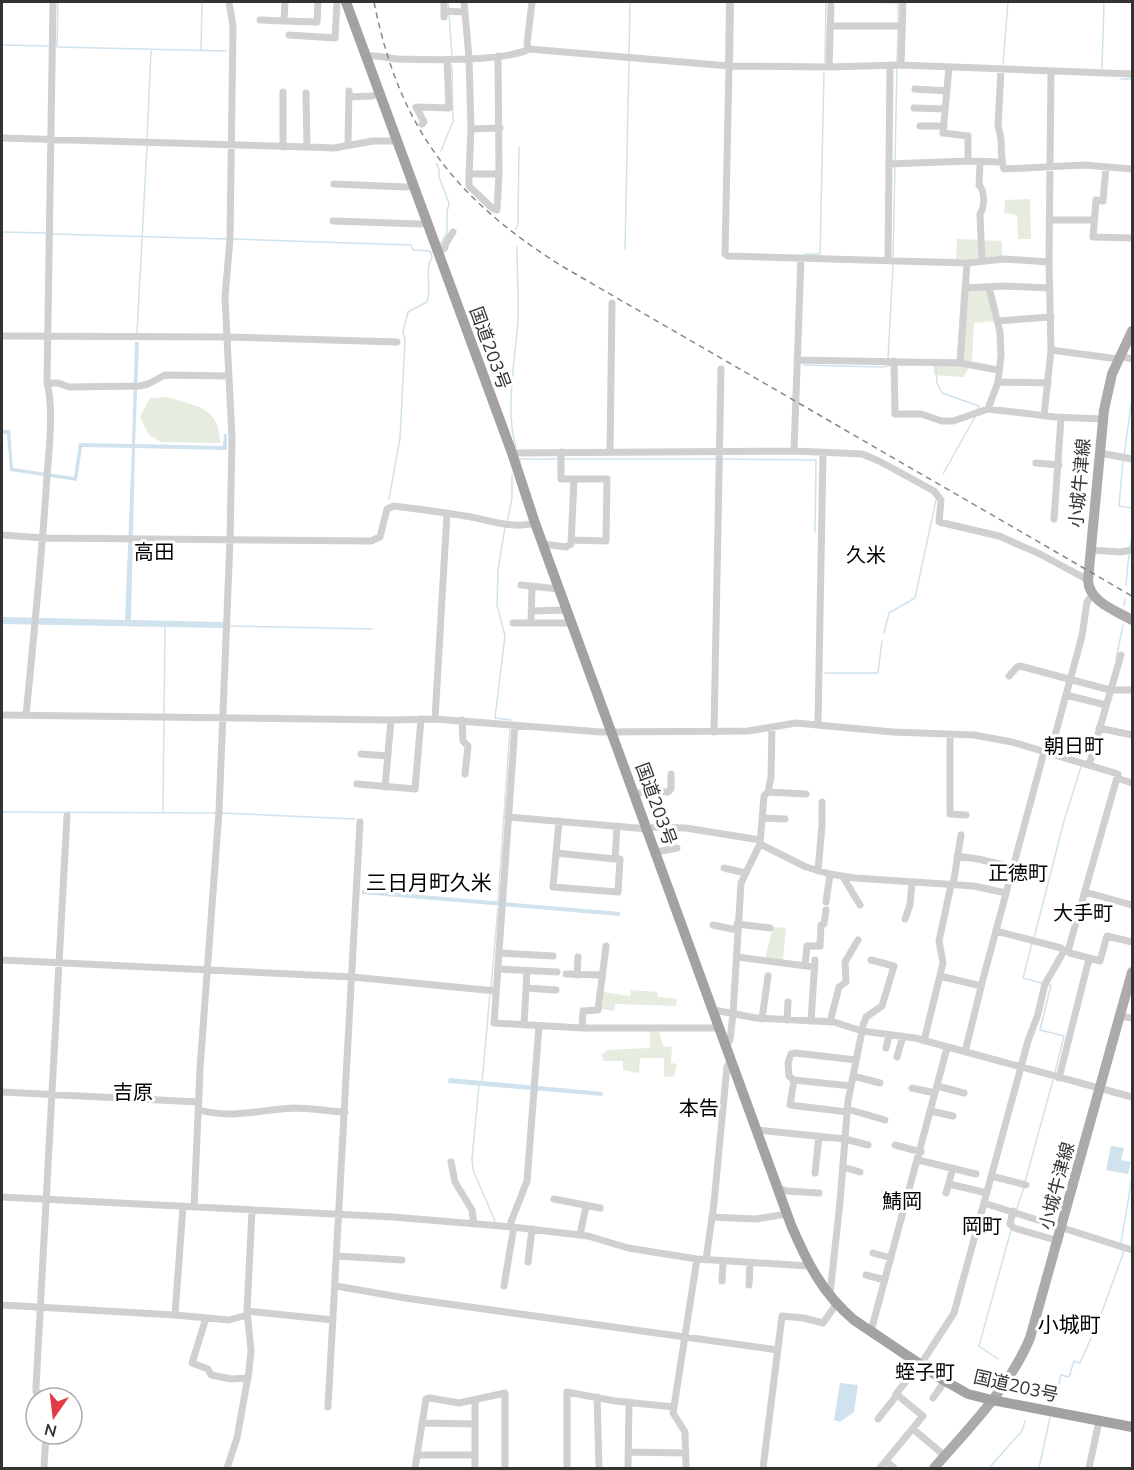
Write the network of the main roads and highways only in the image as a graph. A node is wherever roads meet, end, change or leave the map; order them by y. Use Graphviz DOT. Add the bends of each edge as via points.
graph roads {
  1 [pos="346,2"];
  2 [pos="1132,331"];
  3 [pos="1132,620"];
  4 [pos="1132,972"];
  5 [pos="992,1400"];
  6 [pos="1132,1425"];
  7 [pos="934,1468"];
  1 -- 5 [label="highway, 国道203号" via="809,1266 854,1320 945,1381 968,1394"];
  2 -- 3 [label="main road, 小城牛津線" via="1118,358 1102,419 1088,580 1092,595"];
  4 -- 5 [label="main road, 小城牛津線" via="1030,1338 1009,1379"];
  5 -- 6 [label="highway, 国道203号"];
  5 -- 7 [label="main road, 小城牛津線"];
}
